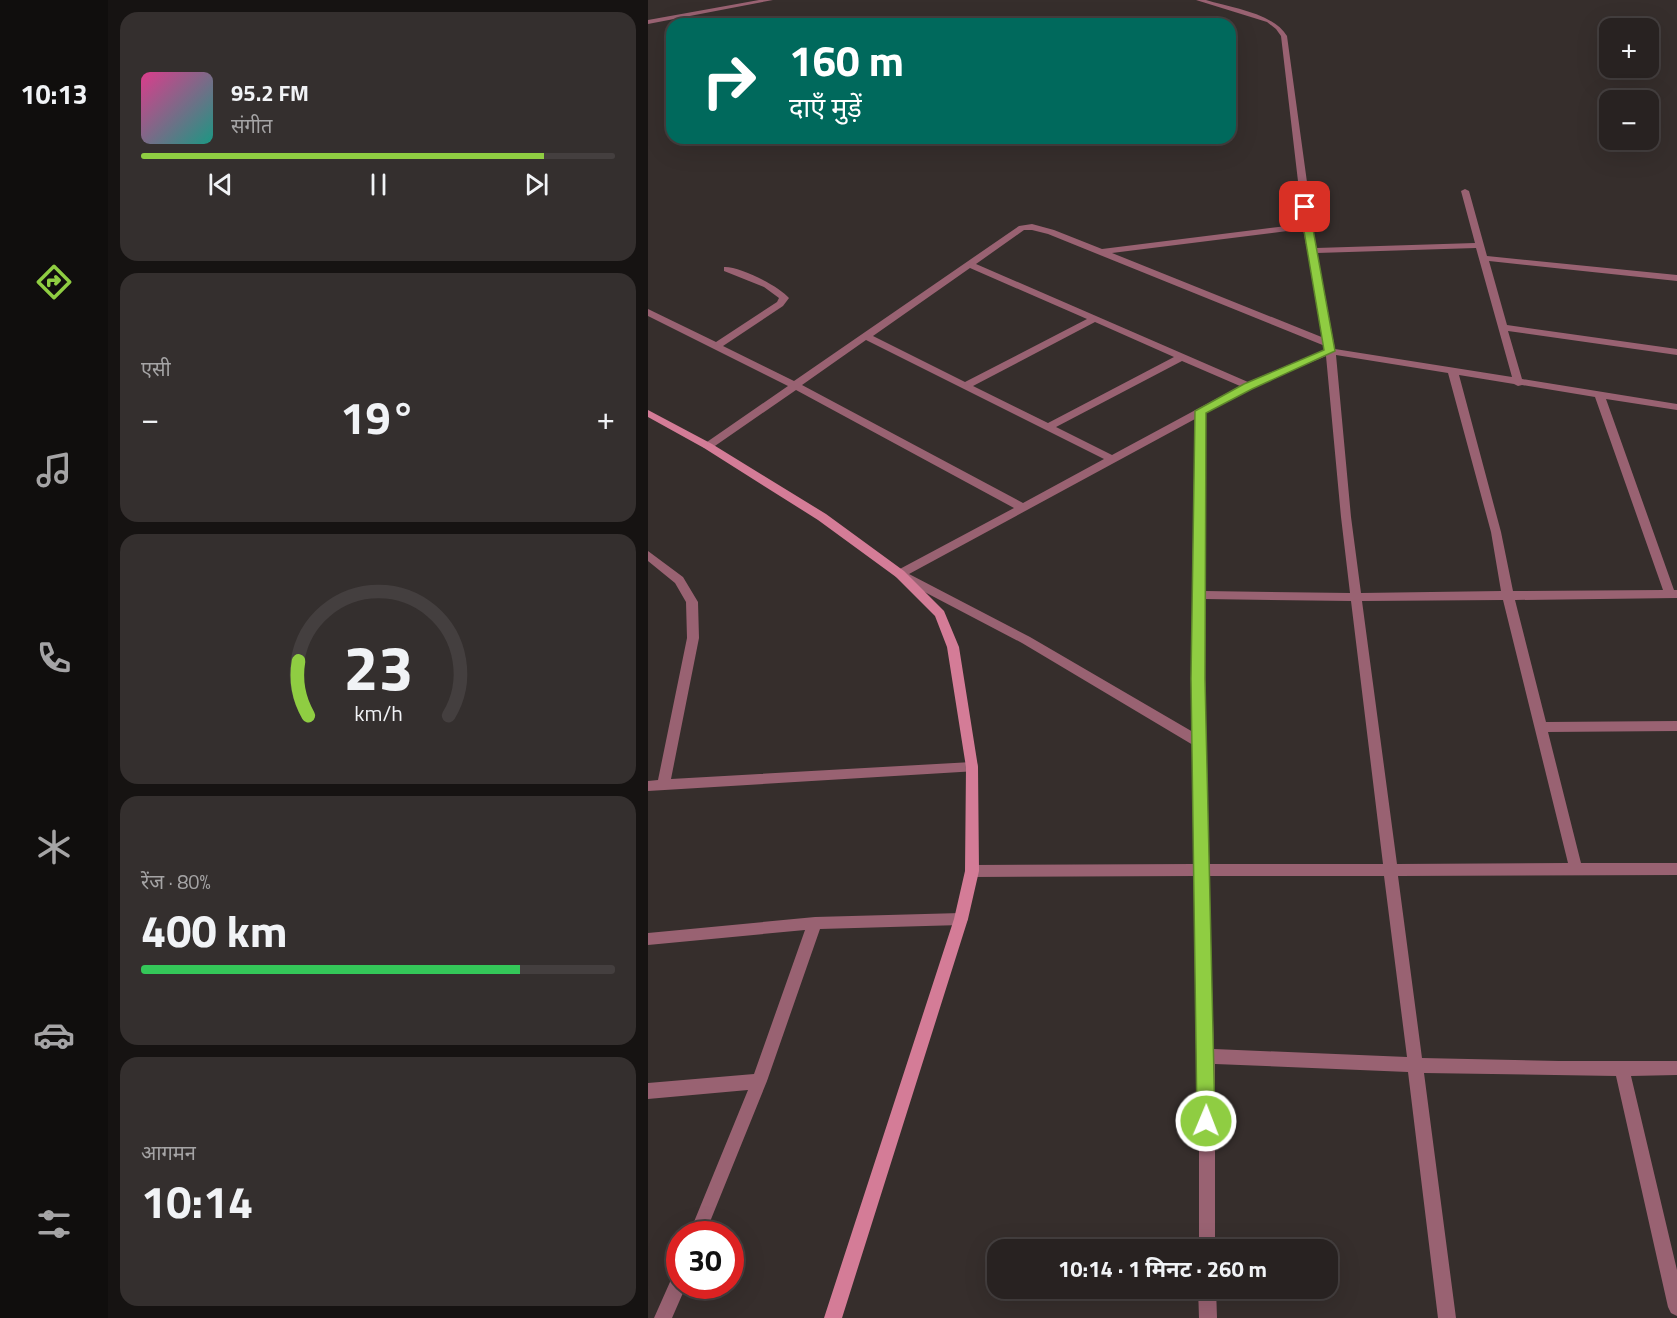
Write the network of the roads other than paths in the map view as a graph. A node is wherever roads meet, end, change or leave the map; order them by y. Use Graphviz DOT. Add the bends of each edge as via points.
graph roads {
  1 [pos="770,0"];
  2 [pos="1199,0"];
  3 [pos="670,18"];
  4 [pos="666,19"];
  5 [pos="648,22"];
  6 [pos="1465,191"];
  7 [pos="1307,226"];
  8 [pos="1480,244"];
  9 [pos="1312,251"];
  10 [pos="1101,252"];
  11 [pos="1484,258"];
  12 [pos="969,264"];
  13 [pos="727,269"];
  14 [pos="1677,278"];
  15 [pos="648,312"];
  16 [pos="1094,319"];
  17 [pos="1503,327"];
  18 [pos="867,337"];
  19 [pos="717,346"];
  20 [pos="1330,347"];
  21 [pos="1677,352"];
  22 [pos="1181,357"];
  23 [pos="1454,372"];
  24 [pos="1516,375"];
  25 [pos="796,386"];
  26 [pos="965,386"];
  27 [pos="1248,386"];
  28 [pos="1600,396"];
  29 [pos="1677,407"];
  30 [pos="1200,411"];
  31 [pos="648,413"];
  32 [pos="1049,427"];
  33 [pos="708,446"];
  34 [pos="1112,459"];
  35 [pos="1023,508"];
  36 [pos="648,555"];
  37 [pos="900,574"];
  38 [pos="1673,594"];
  39 [pos="1198,595"];
  40 [pos="1508,596"];
  41 [pos="1356,597"];
  42 [pos="1677,726"];
  43 [pos="1541,727"];
  44 [pos="1199,742"];
  45 [pos="972,767"];
  46 [pos="648,786"];
  47 [pos="663,786"];
  48 [pos="1677,869"];
  49 [pos="1576,870"];
  50 [pos="972,871"];
  51 [pos="1201,871"];
  52 [pos="1392,871"];
  53 [pos="961,919"];
  54 [pos="815,923"];
  55 [pos="648,939"];
  56 [pos="1207,1056"];
  57 [pos="1415,1065"];
  58 [pos="1677,1068"];
  59 [pos="1622,1069"];
  60 [pos="759,1081"];
  61 [pos="648,1091"];
  62 [pos="702,1221"];
  63 [pos="1207,1239"];
  64 [pos="671,1299"];
  65 [pos="1207,1299"];
  66 [pos="1677,1307"];
  67 [pos="663,1318"];
  68 [pos="833,1318"];
  69 [pos="1208,1318"];
  70 [pos="1446,1318"];
  1 -- 3 [label="street"];
  2 -- 7 [label="street" via="1269,21 1284,36"];
  4 -- 5 [label="street"];
  6 -- 8 [label="street"];
  7 -- 9 [label="street"];
  7 -- 10 [label="street"];
  8 -- 9 [label="street"];
  8 -- 11 [label="street"];
  9 -- 20 [label="street"];
  10 -- 12 [label="street" via="1032,227 1014,232"];
  10 -- 20 [label="street"];
  11 -- 14 [label="street"];
  11 -- 17 [label="street"];
  12 -- 16 [label="street"];
  12 -- 18 [label="street"];
  13 -- 19 [label="street" via="784,298"];
  15 -- 19 [label="street"];
  16 -- 22 [label="street"];
  16 -- 26 [label="street"];
  17 -- 21 [label="street"];
  17 -- 24 [label="street"];
  18 -- 25 [label="street"];
  18 -- 26 [label="street"];
  19 -- 25 [label="street"];
  20 -- 23 [label="street"];
  20 -- 27 [label="street"];
  20 -- 41 [label="street"];
  22 -- 27 [label="street"];
  22 -- 32 [label="street"];
  23 -- 24 [label="street"];
  23 -- 40 [label="street" via="1496,532"];
  24 -- 28 [label="street"];
  25 -- 33 [label="street"];
  25 -- 35 [label="street"];
  26 -- 32 [label="street"];
  27 -- 30 [label="street"];
  28 -- 29 [label="street"];
  28 -- 38 [label="street"];
  30 -- 34 [label="street"];
  30 -- 39 [label="street"];
  31 -- 33 [label="street"];
  32 -- 34 [label="street"];
  33 -- 37 [label="street" via="822,517"];
  34 -- 35 [label="street"];
  35 -- 37 [label="street"];
  36 -- 47 [label="street" via="679,580 692,602 693,638"];
  37 -- 44 [label="street" via="1026,640"];
  37 -- 45 [label="street" via="940,614 953,647"];
  38 -- 40 [label="street"];
  39 -- 41 [label="street"];
  39 -- 44 [label="street"];
  40 -- 41 [label="street"];
  40 -- 43 [label="street"];
  41 -- 52 [label="street"];
  42 -- 43 [label="street"];
  43 -- 49 [label="street"];
  44 -- 51 [label="street"];
  45 -- 47 [label="street"];
  45 -- 50 [label="street"];
  46 -- 47 [label="street"];
  48 -- 49 [label="street"];
  49 -- 52 [label="street"];
  50 -- 51 [label="street"];
  50 -- 53 [label="street"];
  51 -- 52 [label="street"];
  51 -- 56 [label="street"];
  52 -- 57 [label="street"];
  53 -- 54 [label="street"];
  53 -- 68 [label="street"];
  54 -- 55 [label="street"];
  54 -- 60 [label="street"];
  56 -- 57 [label="street"];
  56 -- 63 [label="street"];
  57 -- 59 [label="street"];
  57 -- 70 [label="street"];
  58 -- 59 [label="street"];
  59 -- 66 [label="street"];
  60 -- 61 [label="street"];
  60 -- 62 [label="street"];
  64 -- 67 [label="street"];
  65 -- 69 [label="street"];
}
